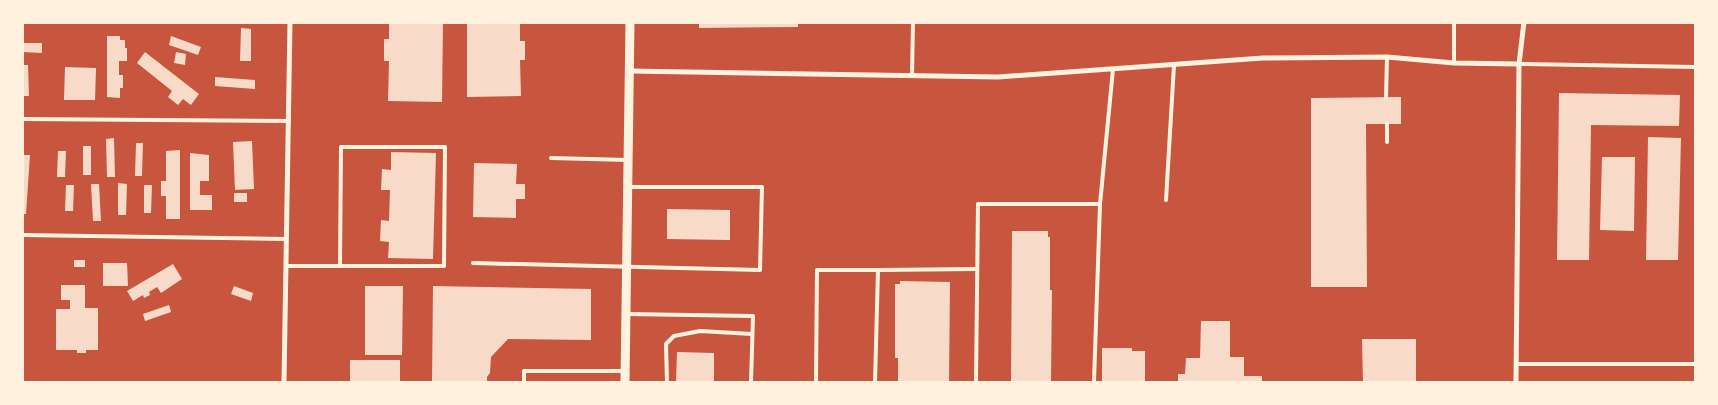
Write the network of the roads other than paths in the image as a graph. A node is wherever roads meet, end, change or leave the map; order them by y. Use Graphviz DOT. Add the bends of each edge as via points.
graph roads {
  1 [pos="290,22"];
  2 [pos="630,22"];
  3 [pos="913,22"];
  4 [pos="1454,22"];
  5 [pos="1524,22"];
  6 [pos="1387,57"];
  7 [pos="1454,63"];
  8 [pos="1519,64"];
  9 [pos="1174,65"];
  10 [pos="1696,67"];
  11 [pos="1113,69"];
  12 [pos="630,71"];
  13 [pos="912,76"];
  14 [pos="1386,98"];
  15 [pos="22,119"];
  16 [pos="289,121"];
  17 [pos="1387,124"];
  18 [pos="1387,142"];
  19 [pos="551,158"];
  20 [pos="628,160"];
  21 [pos="628,186"];
  22 [pos="1166,200"];
  23 [pos="1100,204"];
  24 [pos="22,235"];
  25 [pos="286,239"];
  26 [pos="473,263"];
  27 [pos="340,265"];
  28 [pos="286,266"];
  29 [pos="627,266"];
  30 [pos="977,269"];
  31 [pos="878,270"];
  32 [pos="626,314"];
  33 [pos="752,334"];
  34 [pos="1516,364"];
  35 [pos="1696,364"];
  36 [pos="625,372"];
  37 [pos="284,382"];
  38 [pos="524,382"];
  39 [pos="625,382"];
  40 [pos="667,382"];
  41 [pos="751,382"];
  42 [pos="816,382"];
  43 [pos="875,382"];
  44 [pos="976,382"];
  45 [pos="1094,382"];
  46 [pos="1516,382"];
  1 -- 16 [label="street"];
  2 -- 12 [label="street"];
  3 -- 13 [label="lane"];
  4 -- 7 [label="lane"];
  5 -- 8 [label="street"];
  6 -- 7 [label="street"];
  6 -- 9 [label="street" via="1263,58"];
  6 -- 14 [label="lane"];
  7 -- 8 [label="street"];
  8 -- 10 [label="lane"];
  8 -- 34 [label="street"];
  9 -- 11 [label="street"];
  9 -- 22 [label="lane"];
  11 -- 13 [label="street" via="998,77"];
  11 -- 23 [label="lane"];
  12 -- 13 [label="street"];
  12 -- 20 [label="street"];
  15 -- 16 [label="lane"];
  16 -- 25 [label="street"];
  17 -- 18 [label="lane"];
  19 -- 20 [label="lane"];
  20 -- 21 [label="street"];
  21 -- 29 [label="street"];
  21 -- 29 [label="lane" via="762,187 762,196 760,270"];
  23 -- 30 [label="lane" via="978,204"];
  23 -- 45 [label="lane"];
  24 -- 25 [label="lane"];
  25 -- 28 [label="street"];
  26 -- 29 [label="lane"];
  27 -- 27 [label="lane" via="444,266 445,147 341,147"];
  27 -- 28 [label="lane"];
  28 -- 37 [label="street"];
  29 -- 32 [label="street"];
  30 -- 31 [label="lane"];
  30 -- 44 [label="lane"];
  31 -- 42 [label="lane" via="817,270"];
  31 -- 43 [label="lane"];
  32 -- 33 [label="lane" via="753,316"];
  32 -- 36 [label="street"];
  33 -- 40 [label="lane" via="700,331 674,336 666,344"];
  33 -- 41 [label="lane"];
  34 -- 35 [label="lane"];
  34 -- 46 [label="street"];
  36 -- 38 [label="lane" via="524,371"];
  36 -- 39 [label="street"];
}
